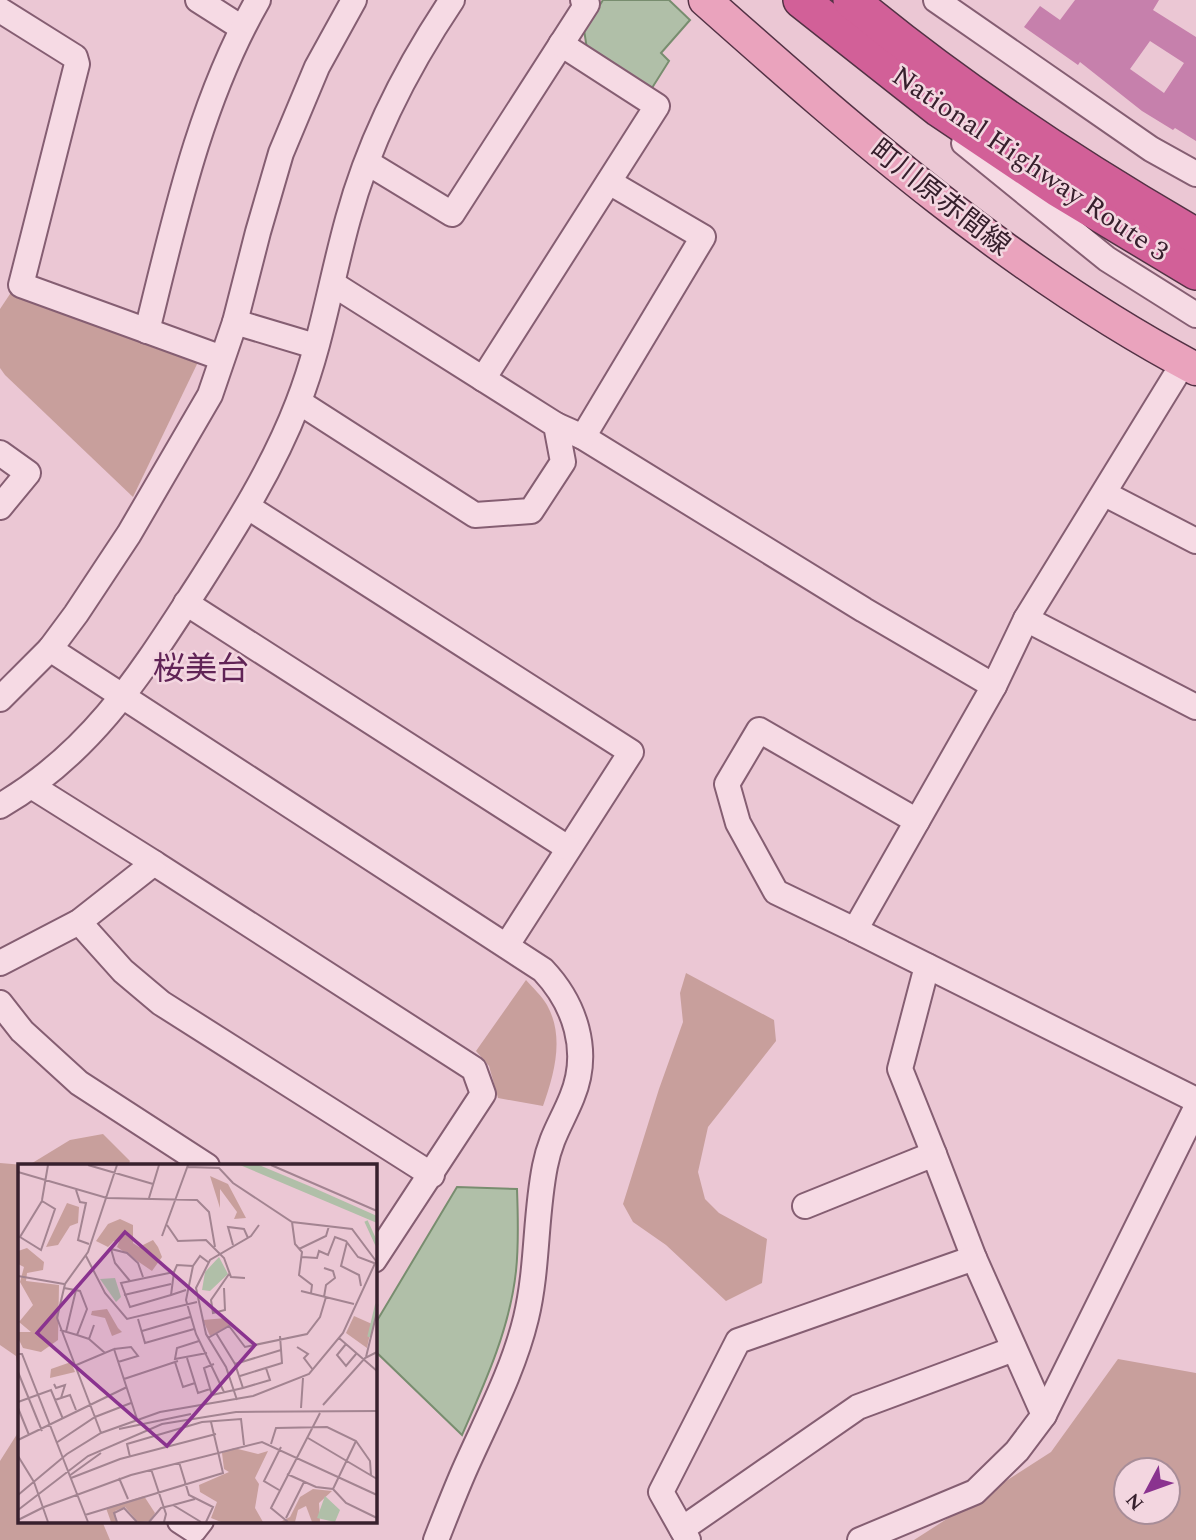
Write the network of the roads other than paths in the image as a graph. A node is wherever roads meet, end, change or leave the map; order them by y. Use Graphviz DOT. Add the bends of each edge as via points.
graph roads {
  1 [pos="198,0"];
  2 [pos="258,0"];
  3 [pos="354,0"];
  4 [pos="452,0"];
  5 [pos="583,0"];
  6 [pos="705,0"];
  7 [pos="801,0"];
  8 [pos="936,0"];
  9 [pos="0,10"];
  10 [pos="845,16"];
  11 [pos="242,28"];
  12 [pos="561,44"];
  13 [pos="368,163"];
  14 [pos="1196,174"];
  15 [pos="609,182"];
  16 [pos="1196,236"];
  17 [pos="1196,272"];
  18 [pos="333,284"];
  19 [pos="1196,315"];
  20 [pos="235,322"];
  21 [pos="148,331"];
  22 [pos="315,346"];
  23 [pos="222,358"];
  24 [pos="1190,366"];
  25 [pos="484,379"];
  26 [pos="299,402"];
  27 [pos="556,425"];
  28 [pos="583,437"];
  29 [pos="0,453"];
  30 [pos="1105,494"];
  31 [pos="0,507"];
  32 [pos="248,507"];
  33 [pos="1196,541"];
  34 [pos="186,603"];
  35 [pos="1027,619"];
  36 [pos="50,649"];
  37 [pos="993,686"];
  38 [pos="123,698"];
  39 [pos="0,699"];
  40 [pos="1196,707"];
  41 [pos="33,787"];
  42 [pos="0,806"];
  43 [pos="917,821"];
  44 [pos="568,848"];
  45 [pos="154,863"];
  46 [pos="79,922"];
  47 [pos="855,930"];
  48 [pos="507,945"];
  49 [pos="0,963"];
  50 [pos="927,966"];
  51 [pos="0,1003"];
  52 [pos="1196,1100"];
  53 [pos="1196,1108"];
  54 [pos="934,1154"];
  55 [pos="199,1164"];
  56 [pos="432,1175"];
  57 [pos="805,1206"];
  58 [pos="376,1257"];
  59 [pos="974,1258"];
  60 [pos="1014,1349"];
  61 [pos="1044,1416"];
  62 [pos="182,1522"];
  63 [pos="200,1522"];
  64 [pos="685,1535"];
  65 [pos="436,1540"];
  66 [pos="860,1540"];
  1 -- 11 [label="street"];
  2 -- 11 [label="street"];
  3 -- 20 [label="street" via="317,67 281,153"];
  4 -- 13 [label="street" via="396,93"];
  5 -- 12 [label="street" via="587,4"];
  6 -- 24 [label="main road, 町川原赤間線" via="857,132 1001,248"];
  7 -- 10 [label="highway, National Highway Route 3"];
  8 -- 14 [label="street" via="1151,149"];
  9 -- 21 [label="street" via="75,57 77,64 21,285"];
  10 -- 16 [label="highway, National Highway Route 3"];
  10 -- 17 [label="highway, National Highway Route 3" via="950,117"];
  10 -- 19 [label="street" via="931,116 1107,259"];
  11 -- 21 [label="street" via="206,114"];
  12 -- 13 [label="street" via="452,214"];
  12 -- 15 [label="street" via="657,106"];
  13 -- 18 [label="street" via="348,218"];
  15 -- 25 [label="street"];
  15 -- 28 [label="street" via="703,237"];
  18 -- 22 [label="street"];
  18 -- 25 [label="street"];
  20 -- 22 [label="street"];
  20 -- 23 [label="street"];
  21 -- 23 [label="street"];
  22 -- 26 [label="street"];
  23 -- 36 [label="street" via="210,395 129,534"];
  24 -- 30 [label="street"];
  25 -- 27 [label="street"];
  26 -- 27 [label="street" via="475,514 531,511 563,462"];
  26 -- 32 [label="street"];
  27 -- 28 [label="street"];
  28 -- 37 [label="street"];
  29 -- 31 [label="street" via="27,473"];
  30 -- 33 [label="street"];
  30 -- 35 [label="street"];
  32 -- 34 [label="street"];
  32 -- 44 [label="street" via="631,752"];
  34 -- 38 [label="street"];
  34 -- 44 [label="street"];
  35 -- 37 [label="street"];
  35 -- 40 [label="street"];
  36 -- 38 [label="street"];
  36 -- 39 [label="street"];
  37 -- 43 [label="street"];
  38 -- 41 [label="street"];
  38 -- 48 [label="street"];
  41 -- 42 [label="street"];
  41 -- 45 [label="street"];
  43 -- 47 [label="street"];
  43 -- 47 [label="street" via="758,730 727,784 738,823 776,891"];
  44 -- 48 [label="street"];
  45 -- 46 [label="street"];
  45 -- 56 [label="street" via="474,1069 483,1094"];
  46 -- 49 [label="street"];
  46 -- 56 [label="street" via="123,971 161,1003"];
  47 -- 50 [label="street"];
  48 -- 65 [label="street" via="543,970 561,992 573,1014 580,1060 572,1097 554,1132 545,1165 526,1320 503,1387"];
  50 -- 52 [label="street"];
  50 -- 54 [label="street" via="900,1069"];
  51 -- 55 [label="street" via="22,1031 79,1083"];
  53 -- 61 [label="street"];
  54 -- 57 [label="street"];
  54 -- 59 [label="street"];
  56 -- 58 [label="street"];
  59 -- 60 [label="street"];
  59 -- 64 [label="street" via="738,1341 661,1492"];
  60 -- 61 [label="street"];
  60 -- 64 [label="street" via="858,1407"];
  61 -- 66 [label="street" via="1017,1451 975,1492"];
  62 -- 63 [label="street" via="194,1530"];
}
